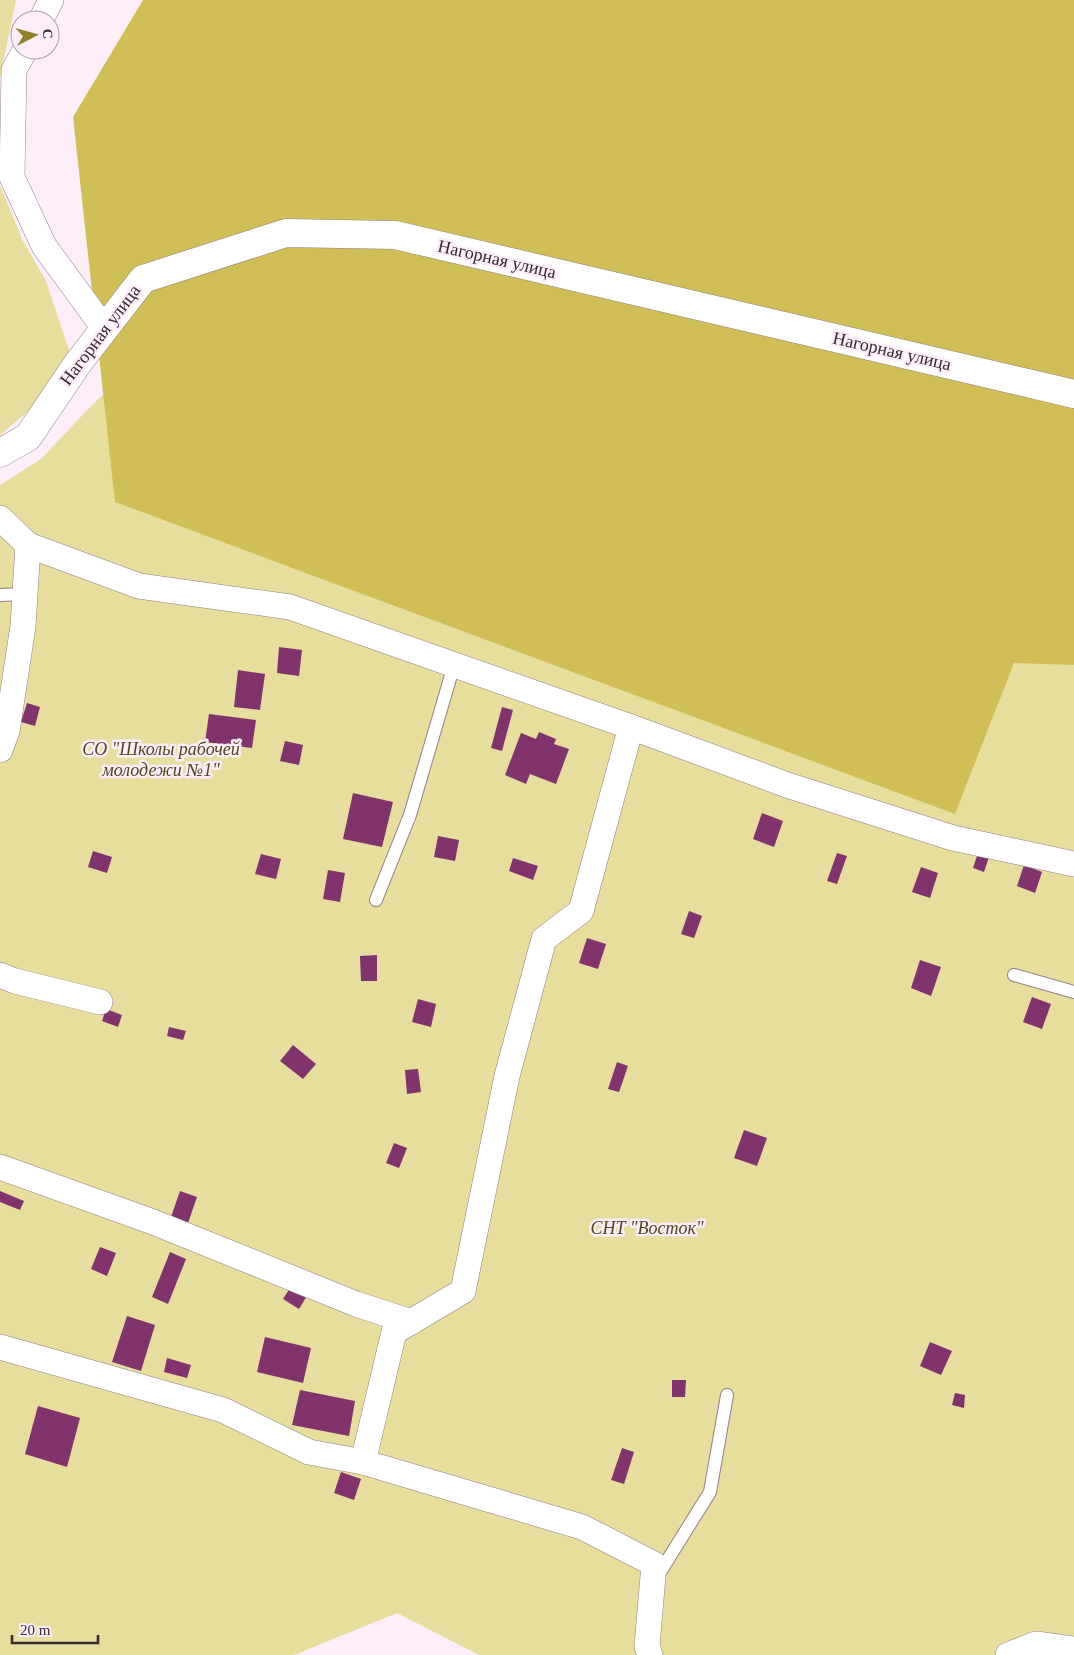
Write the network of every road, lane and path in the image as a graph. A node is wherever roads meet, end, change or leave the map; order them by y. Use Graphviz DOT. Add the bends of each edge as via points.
graph roads {
  1 [pos="20,60"];
  2 [pos="104,328"];
  3 [pos="1074,394"];
  4 [pos="0,453"];
  5 [pos="0,518"];
  6 [pos="28,545"];
  7 [pos="25,594"];
  8 [pos="0,595"];
  9 [pos="454,665"];
  10 [pos="631,727"];
  11 [pos="0,750"];
  12 [pos="1074,864"];
  13 [pos="376,900"];
  14 [pos="0,975"];
  15 [pos="1014,976"];
  16 [pos="1074,992"];
  17 [pos="100,1002"];
  18 [pos="0,1167"];
  19 [pos="411,1322"];
  20 [pos="0,1347"];
  21 [pos="728,1395"];
  22 [pos="363,1462"];
  23 [pos="653,1583"];
  24 [pos="1074,1649"];
  25 [pos="650,1655"];
  26 [pos="1008,1655"];
  1 -- 2 [label="street" via="14,70 12,177 44,246"];
  2 -- 3 [label="street, Нагорная улица" via="143,279 286,233 395,235"];
  2 -- 4 [label="street, Нагорная улица" via="28,437"];
  5 -- 6 [label="street"];
  6 -- 7 [label="street"];
  6 -- 9 [label="street" via="139,586 290,608"];
  7 -- 8 [label="lane"];
  7 -- 11 [label="street" via="7,731"];
  9 -- 10 [label="street"];
  9 -- 13 [label="lane" via="410,815"];
  10 -- 12 [label="street" via="787,784 954,838"];
  10 -- 19 [label="street" via="581,910 544,939 507,1076 463,1290"];
  14 -- 17 [label="street"];
  15 -- 16 [label="lane"];
  18 -- 19 [label="street" via="153,1222 356,1304"];
  19 -- 22 [label="street" via="394,1332"];
  20 -- 22 [label="street" via="223,1410 310,1452"];
  21 -- 23 [label="lane" via="710,1492"];
  22 -- 23 [label="street" via="582,1526 654,1564"];
  23 -- 25 [label="street" via="647,1646"];
  24 -- 26 [label="street" via="1036,1644"];
}
